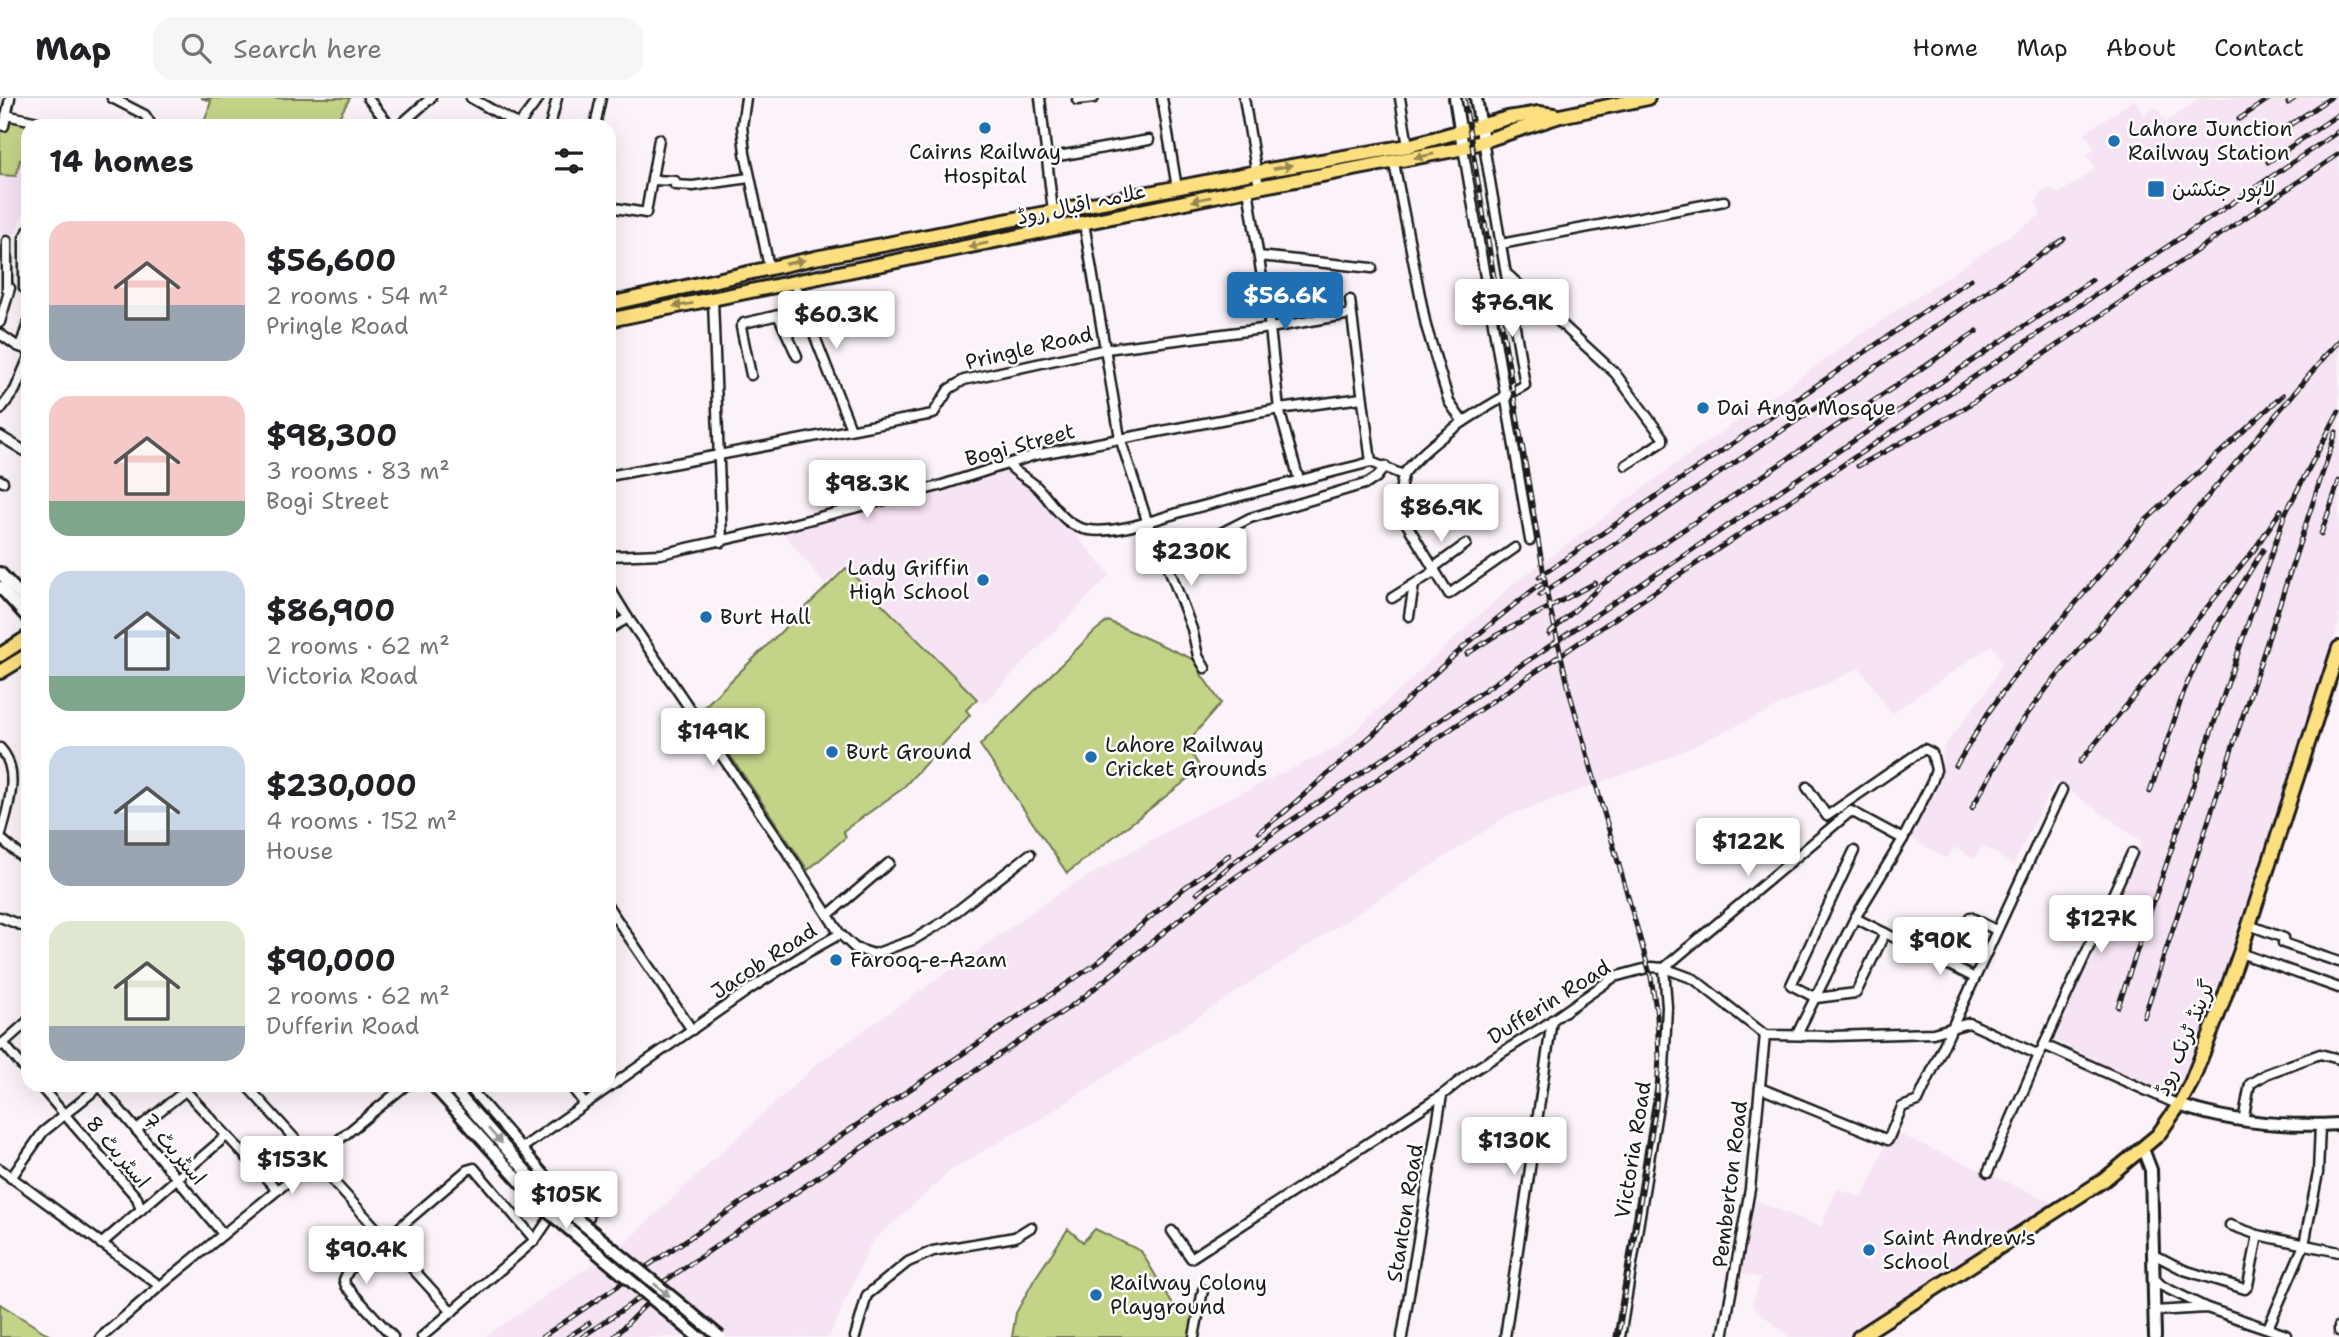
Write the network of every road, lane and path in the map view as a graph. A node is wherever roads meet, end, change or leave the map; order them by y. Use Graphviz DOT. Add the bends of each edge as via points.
graph roads {
  1 [pos="10,98"];
  2 [pos="112,98"];
  3 [pos="368,98"];
  4 [pos="471,98"];
  5 [pos="539,98"];
  6 [pos="557,98"];
  7 [pos="601,98"];
  8 [pos="746,98"];
  9 [pos="1040,98"];
  10 [pos="1094,98"];
  11 [pos="1162,98"];
  12 [pos="1244,98"];
  13 [pos="1400,98"];
  14 [pos="1455,98"];
  15 [pos="1476,98"];
  16 [pos="1648,98"];
  17 [pos="428,99"];
  18 [pos="1077,100"];
  19 [pos="6,115"];
  20 [pos="1560,116"];
  21 [pos="24,119"];
  22 [pos="148,119"];
  23 [pos="384,119"];
  24 [pos="407,119"];
  25 [pos="507,119"];
  26 [pos="524,119"];
  27 [pos="552,119"];
  28 [pos="596,119"];
  29 [pos="1480,125"];
  30 [pos="4,126"];
  31 [pos="1460,133"];
  32 [pos="659,139"];
  33 [pos="1149,140"];
  34 [pos="1483,140"];
  35 [pos="1408,146"];
  36 [pos="1463,148"];
  37 [pos="1047,158"];
  38 [pos="1394,163"];
  39 [pos="1257,172"];
  40 [pos="749,178"];
  41 [pos="653,180"];
  42 [pos="1177,188"];
  43 [pos="1254,188"];
  44 [pos="1724,201"];
  45 [pos="616,208"];
  46 [pos="1053,212"];
  47 [pos="1084,223"];
  48 [pos="1055,229"];
  49 [pos="7,241"];
  50 [pos="1501,244"];
  51 [pos="1259,256"];
  52 [pos="769,267"];
  53 [pos="1372,268"];
  54 [pos="1506,273"];
  55 [pos="794,283"];
  56 [pos="6,290"];
  57 [pos="713,300"];
  58 [pos="1350,300"];
  59 [pos="616,302"];
  60 [pos="805,309"];
  61 [pos="1351,314"];
  62 [pos="778,315"];
  63 [pos="616,319"];
  64 [pos="0,322"];
  65 [pos="1270,328"];
  66 [pos="0,334"];
  67 [pos="21,347"];
  68 [pos="1106,349"];
  69 [pos="797,356"];
  70 [pos="751,375"];
  71 [pos="21,376"];
  72 [pos="1507,395"];
  73 [pos="1362,398"];
  74 [pos="1279,409"];
  75 [pos="0,410"];
  76 [pos="1463,422"];
  77 [pos="851,429"];
  78 [pos="0,436"];
  79 [pos="1119,438"];
  80 [pos="21,446"];
  81 [pos="717,455"];
  82 [pos="1371,461"];
  83 [pos="1007,464"];
  84 [pos="1626,465"];
  85 [pos="1385,466"];
  86 [pos="616,475"];
  87 [pos="1403,475"];
  88 [pos="1299,480"];
  89 [pos="1147,521"];
  90 [pos="1530,540"];
  91 [pos="722,542"];
  92 [pos="1466,544"];
  93 [pos="1516,548"];
  94 [pos="616,556"];
  95 [pos="1168,566"];
  96 [pos="1434,570"];
  97 [pos="0,573"];
  98 [pos="1413,585"];
  99 [pos="0,587"];
  100 [pos="21,596"];
  101 [pos="616,598"];
  102 [pos="1392,598"];
  103 [pos="21,610"];
  104 [pos="1409,616"];
  105 [pos="628,618"];
  106 [pos="616,625"];
  107 [pos="21,641"];
  108 [pos="2339,648"];
  109 [pos="0,655"];
  110 [pos="21,660"];
  111 [pos="1205,668"];
  112 [pos="0,673"];
  113 [pos="0,748"];
  114 [pos="1807,787"];
  115 [pos="2062,790"];
  116 [pos="0,799"];
  117 [pos="9,803"];
  118 [pos="0,838"];
  119 [pos="1903,839"];
  120 [pos="1854,851"];
  121 [pos="2132,853"];
  122 [pos="1030,854"];
  123 [pos="21,856"];
  124 [pos="890,863"];
  125 [pos="828,915"];
  126 [pos="0,917"];
  127 [pos="616,918"];
  128 [pos="1855,918"];
  129 [pos="21,925"];
  130 [pos="2249,925"];
  131 [pos="1996,930"];
  132 [pos="1885,933"];
  133 [pos="840,934"];
  134 [pos="2240,953"];
  135 [pos="2339,962"];
  136 [pos="1948,965"];
  137 [pos="1664,968"];
  138 [pos="1973,977"];
  139 [pos="2339,988"];
  140 [pos="1816,998"];
  141 [pos="1552,1020"];
  142 [pos="21,1027"];
  143 [pos="1951,1027"];
  144 [pos="692,1030"];
  145 [pos="1765,1035"];
  146 [pos="1805,1036"];
  147 [pos="1,1044"];
  148 [pos="2044,1045"];
  149 [pos="2039,1055"];
  150 [pos="2339,1059"];
  151 [pos="21,1065"];
  152 [pos="616,1081"];
  153 [pos="1760,1088"];
  154 [pos="45,1092"];
  155 [pos="92,1092"];
  156 [pos="104,1092"];
  157 [pos="178,1092"];
  158 [pos="186,1092"];
  159 [pos="252,1092"];
  160 [pos="397,1092"];
  161 [pos="439,1092"];
  162 [pos="456,1092"];
  163 [pos="473,1092"];
  164 [pos="575,1092"];
  165 [pos="600,1092"];
  166 [pos="1442,1095"];
  167 [pos="584,1103"];
  168 [pos="2179,1105"];
  169 [pos="65,1115"];
  170 [pos="2243,1121"];
  171 [pos="2320,1125"];
  172 [pos="2339,1125"];
  173 [pos="136,1130"];
  174 [pos="225,1137"];
  175 [pos="522,1148"];
  176 [pos="2143,1149"];
  177 [pos="314,1160"];
  178 [pos="0,1169"];
  179 [pos="1988,1171"];
  180 [pos="11,1178"];
  181 [pos="177,1179"];
  182 [pos="333,1181"];
  183 [pos="277,1190"];
  184 [pos="564,1197"];
  185 [pos="141,1210"];
  186 [pos="589,1217"];
  187 [pos="2230,1225"];
  188 [pos="1031,1227"];
  189 [pos="1172,1231"];
  190 [pos="223,1234"];
  191 [pos="2258,1235"];
  192 [pos="386,1238"];
  193 [pos="535,1240"];
  194 [pos="101,1244"];
  195 [pos="2304,1245"];
  196 [pos="2339,1252"];
  197 [pos="2153,1254"];
  198 [pos="2154,1278"];
  199 [pos="160,1286"];
  200 [pos="1203,1290"];
  201 [pos="2207,1308"];
  202 [pos="2154,1311"];
  203 [pos="452,1312"];
  204 [pos="2268,1328"];
  205 [pos="2286,1335"];
  206 [pos="101,1337"];
  207 [pos="393,1337"];
  208 [pos="422,1337"];
  209 [pos="698,1337"];
  210 [pos="720,1337"];
  211 [pos="855,1337"];
  212 [pos="1194,1337"];
  213 [pos="1402,1337"];
  214 [pos="1505,1337"];
  215 [pos="1620,1337"];
  216 [pos="1723,1337"];
  217 [pos="1859,1337"];
  218 [pos="2155,1337"];
  1 -- 19 [label="street"];
  2 -- 22 [label="street"];
  3 -- 23 [label="street"];
  4 -- 25 [label="street"];
  5 -- 26 [label="street"];
  6 -- 27 [label="street"];
  7 -- 28 [label="street"];
  8 -- 40 [label="street" via="742,126"];
  9 -- 37 [label="street"];
  10 -- 18 [label="street"];
  11 -- 42 [label="street"];
  12 -- 39 [label="street"];
  13 -- 35 [label="street"];
  14 -- 31 [label="main road"];
  15 -- 29 [label="main road"];
  16 -- 20 [label="main road, علامہ اقبال روڈ"];
  17 -- 24 [label="street"];
  19 -- 21 [label="street"];
  19 -- 30 [label="street"];
  20 -- 29 [label="main road, علامہ اقبال روڈ" via="1539,114"];
  20 -- 34 [label="main road, علامہ اقبال روڈ"];
  29 -- 31 [label="main road, علامہ اقبال روڈ"];
  29 -- 34 [label="main road"];
  31 -- 35 [label="main road, علامہ اقبال روڈ"];
  31 -- 36 [label="main road"];
  32 -- 41 [label="street"];
  33 -- 37 [label="street"];
  34 -- 36 [label="main road, علامہ اقبال روڈ"];
  34 -- 50 [label="street"];
  39 -- 35 [label="main road, علامہ اقبال روڈ, one-way"];
  36 -- 38 [label="main road, علامہ اقبال روڈ, one-way"];
  36 -- 72 [label="street"];
  37 -- 46 [label="street"];
  38 -- 43 [label="main road, علامہ اقبال روڈ"];
  38 -- 76 [label="street" via="1426,326 1449,401"];
  39 -- 42 [label="main road, علامہ اقبال روڈ"];
  39 -- 43 [label="street"];
  40 -- 41 [label="street" via="693,186"];
  40 -- 52 [label="street"];
  41 -- 45 [label="street" via="646,213"];
  42 -- 46 [label="main road, علامہ اقبال روڈ"];
  43 -- 47 [label="main road, علامہ اقبال روڈ, one-way"];
  43 -- 51 [label="street"];
  44 -- 50 [label="street"];
  46 -- 48 [label="street"];
  52 -- 46 [label="main road, علامہ اقبال روڈ, one-way"];
  47 -- 48 [label="main road, علامہ اقبال روڈ"];
  47 -- 68 [label="street"];
  48 -- 55 [label="main road, علامہ اقبال روڈ, one-way"];
  49 -- 56 [label="street"];
  50 -- 54 [label="street"];
  51 -- 53 [label="street"];
  51 -- 65 [label="street"];
  52 -- 59 [label="main road, علامہ اقبال روڈ"];
  54 -- 72 [label="street" via="1524,385"];
  54 -- 84 [label="street" via="1615,373 1663,439"];
  55 -- 57 [label="main road, علامہ اقبال روڈ"];
  55 -- 60 [label="street"];
  56 -- 64 [label="street"];
  57 -- 63 [label="main road, علامہ اقبال روڈ, one-way"];
  57 -- 81 [label="street"];
  58 -- 61 [label="street"];
  60 -- 62 [label="street"];
  60 -- 77 [label="street"];
  61 -- 65 [label="street, Pringle Road"];
  61 -- 73 [label="street"];
  62 -- 69 [label="street"];
  62 -- 70 [label="street" via="741,327"];
  65 -- 68 [label="street, Pringle Road"];
  65 -- 74 [label="street"];
  66 -- 67 [label="street"];
  68 -- 77 [label="street, Pringle Road" via="964,380 949,389 933,414"];
  68 -- 79 [label="street"];
  71 -- 75 [label="street"];
  72 -- 76 [label="street"];
  72 -- 90 [label="street"];
  73 -- 74 [label="street, Bogi Street"];
  73 -- 82 [label="street"];
  74 -- 79 [label="street, Bogi Street"];
  74 -- 88 [label="street"];
  76 -- 87 [label="street"];
  77 -- 81 [label="street, Pringle Road"];
  78 -- 80 [label="street"];
  79 -- 83 [label="street, Bogi Street"];
  79 -- 89 [label="street"];
  81 -- 86 [label="street, Pringle Road"];
  81 -- 91 [label="street"];
  82 -- 85 [label="street"];
  82 -- 88 [label="street"];
  83 -- 89 [label="street" via="1074,525 1108,530"];
  83 -- 91 [label="street, Bogi Street"];
  85 -- 87 [label="street"];
  85 -- 95 [label="street" via="1368,483 1250,518"];
  87 -- 96 [label="street" via="1397,508"];
  88 -- 89 [label="street"];
  89 -- 95 [label="street"];
  91 -- 94 [label="street, Bogi Street" via="652,555"];
  92 -- 96 [label="street"];
  93 -- 96 [label="street" via="1449,594"];
  95 -- 111 [label="street"];
  96 -- 98 [label="street"];
  97 -- 100 [label="main road"];
  98 -- 102 [label="street"];
  98 -- 104 [label="street"];
  99 -- 103 [label="main road"];
  101 -- 105 [label="street"];
  105 -- 106 [label="street"];
  105 -- 125 [label="street"];
  107 -- 109 [label="main road"];
  108 -- 130 [label="main road, گرینڈ ٹرنک روڈ"];
  110 -- 112 [label="main road"];
  113 -- 117 [label="street" via="8,756"];
  114 -- 119 [label="street" via="1827,816 1924,749 1932,753 1936,770 1932,782"];
  115 -- 131 [label="street"];
  116 -- 117 [label="street"];
  117 -- 118 [label="street"];
  118 -- 123 [label="street"];
  119 -- 128 [label="street"];
  119 -- 137 [label="street" via="1852,811"];
  120 -- 140 [label="street" via="1791,985"];
  121 -- 148 [label="street"];
  122 -- 133 [label="street, Jacob Road" via="913,940 874,954 855,948"];
  124 -- 125 [label="street"];
  125 -- 133 [label="street"];
  126 -- 129 [label="street"];
  127 -- 144 [label="street"];
  128 -- 132 [label="street"];
  128 -- 140 [label="street"];
  130 -- 134 [label="main road, گرینڈ ٹرنک روڈ"];
  130 -- 135 [label="street" via="2284,938 2283,943"];
  131 -- 136 [label="street" via="1970,917"];
  131 -- 138 [label="street"];
  132 -- 136 [label="street"];
  132 -- 140 [label="street" via="1856,993"];
  133 -- 144 [label="street, Jacob Road"];
  134 -- 139 [label="street"];
  134 -- 168 [label="main road, گرینڈ ٹرنک روڈ"];
  136 -- 138 [label="street"];
  137 -- 141 [label="street, Dufferin Road" via="1614,977"];
  137 -- 145 [label="street, Dufferin Road" via="1694,979"];
  137 -- 215 [label="street, Victoria Road" via="1664,1069"];
  138 -- 143 [label="street"];
  140 -- 146 [label="street" via="1798,1032"];
  141 -- 166 [label="street, Dufferin Road"];
  141 -- 214 [label="street"];
  142 -- 147 [label="street"];
  143 -- 146 [label="street" via="1933,1033"];
  143 -- 149 [label="street" via="1969,1023"];
  143 -- 153 [label="street" via="1918,1101 1902,1107 1888,1140"];
  144 -- 152 [label="street, Jacob Road"];
  145 -- 146 [label="street"];
  145 -- 153 [label="street, Pemberton Road"];
  147 -- 151 [label="street"];
  148 -- 149 [label="street"];
  148 -- 168 [label="street"];
  149 -- 179 [label="street"];
  150 -- 170 [label="street" via="2320,1054 2250,1084"];
  153 -- 216 [label="street, Pemberton Road" via="1750,1189"];
  154 -- 169 [label="street, اسٹریٹ 8"];
  155 -- 169 [label="street"];
  156 -- 173 [label="street, اسٹریٹ 7"];
  157 -- 173 [label="street"];
  158 -- 174 [label="street"];
  159 -- 177 [label="street"];
  160 -- 177 [label="street"];
  161 -- 209 [label="main road, bridge" via="545,1209"];
  162 -- 210 [label="main road, one-way, bridge" via="560,1205"];
  163 -- 175 [label="street"];
  164 -- 167 [label="street"];
  165 -- 167 [label="street, Jacob Road"];
  166 -- 189 [label="street, Dufferin Road" via="1191,1258"];
  166 -- 213 [label="street, Stanton Road"];
  167 -- 175 [label="street, Jacob Road"];
  168 -- 170 [label="main road"];
  168 -- 176 [label="main road, گرینڈ ٹرنک روڈ"];
  169 -- 180 [label="street" via="43,1132"];
  169 -- 185 [label="street, اسٹریٹ 8" via="137,1198"];
  170 -- 171 [label="main road"];
  171 -- 172 [label="main road"];
  171 -- 195 [label="street" via="2318,1174"];
  173 -- 181 [label="street, اسٹریٹ 7"];
  174 -- 181 [label="street"];
  174 -- 183 [label="street"];
  175 -- 184 [label="street"];
  176 -- 197 [label="main road" via="2151,1170"];
  176 -- 217 [label="main road, گرینڈ ٹرنک روڈ" via="2105,1180"];
  177 -- 183 [label="street"];
  178 -- 180 [label="street"];
  180 -- 194 [label="street"];
  181 -- 185 [label="street"];
  181 -- 190 [label="street, اسٹریٹ 7"];
  182 -- 192 [label="street"];
  183 -- 190 [label="street"];
  184 -- 186 [label="street"];
  184 -- 193 [label="street"];
  185 -- 194 [label="street"];
  187 -- 191 [label="street"];
  188 -- 211 [label="street" via="1015,1237 933,1251 908,1262 867,1295"];
  190 -- 199 [label="street"];
  191 -- 195 [label="street"];
  191 -- 197 [label="street" via="2245,1289 2184,1270"];
  192 -- 193 [label="street" via="474,1168"];
  192 -- 203 [label="street"];
  192 -- 207 [label="street" via="348,1271 344,1280"];
  193 -- 203 [label="street"];
  194 -- 199 [label="street"];
  195 -- 196 [label="street"];
  195 -- 204 [label="street"];
  197 -- 198 [label="main road"];
  198 -- 201 [label="street"];
  198 -- 202 [label="main road"];
  199 -- 206 [label="street"];
  200 -- 212 [label="street"];
  201 -- 202 [label="street"];
  201 -- 204 [label="street"];
  202 -- 218 [label="main road"];
  203 -- 208 [label="street"];
  204 -- 205 [label="street"];
}
